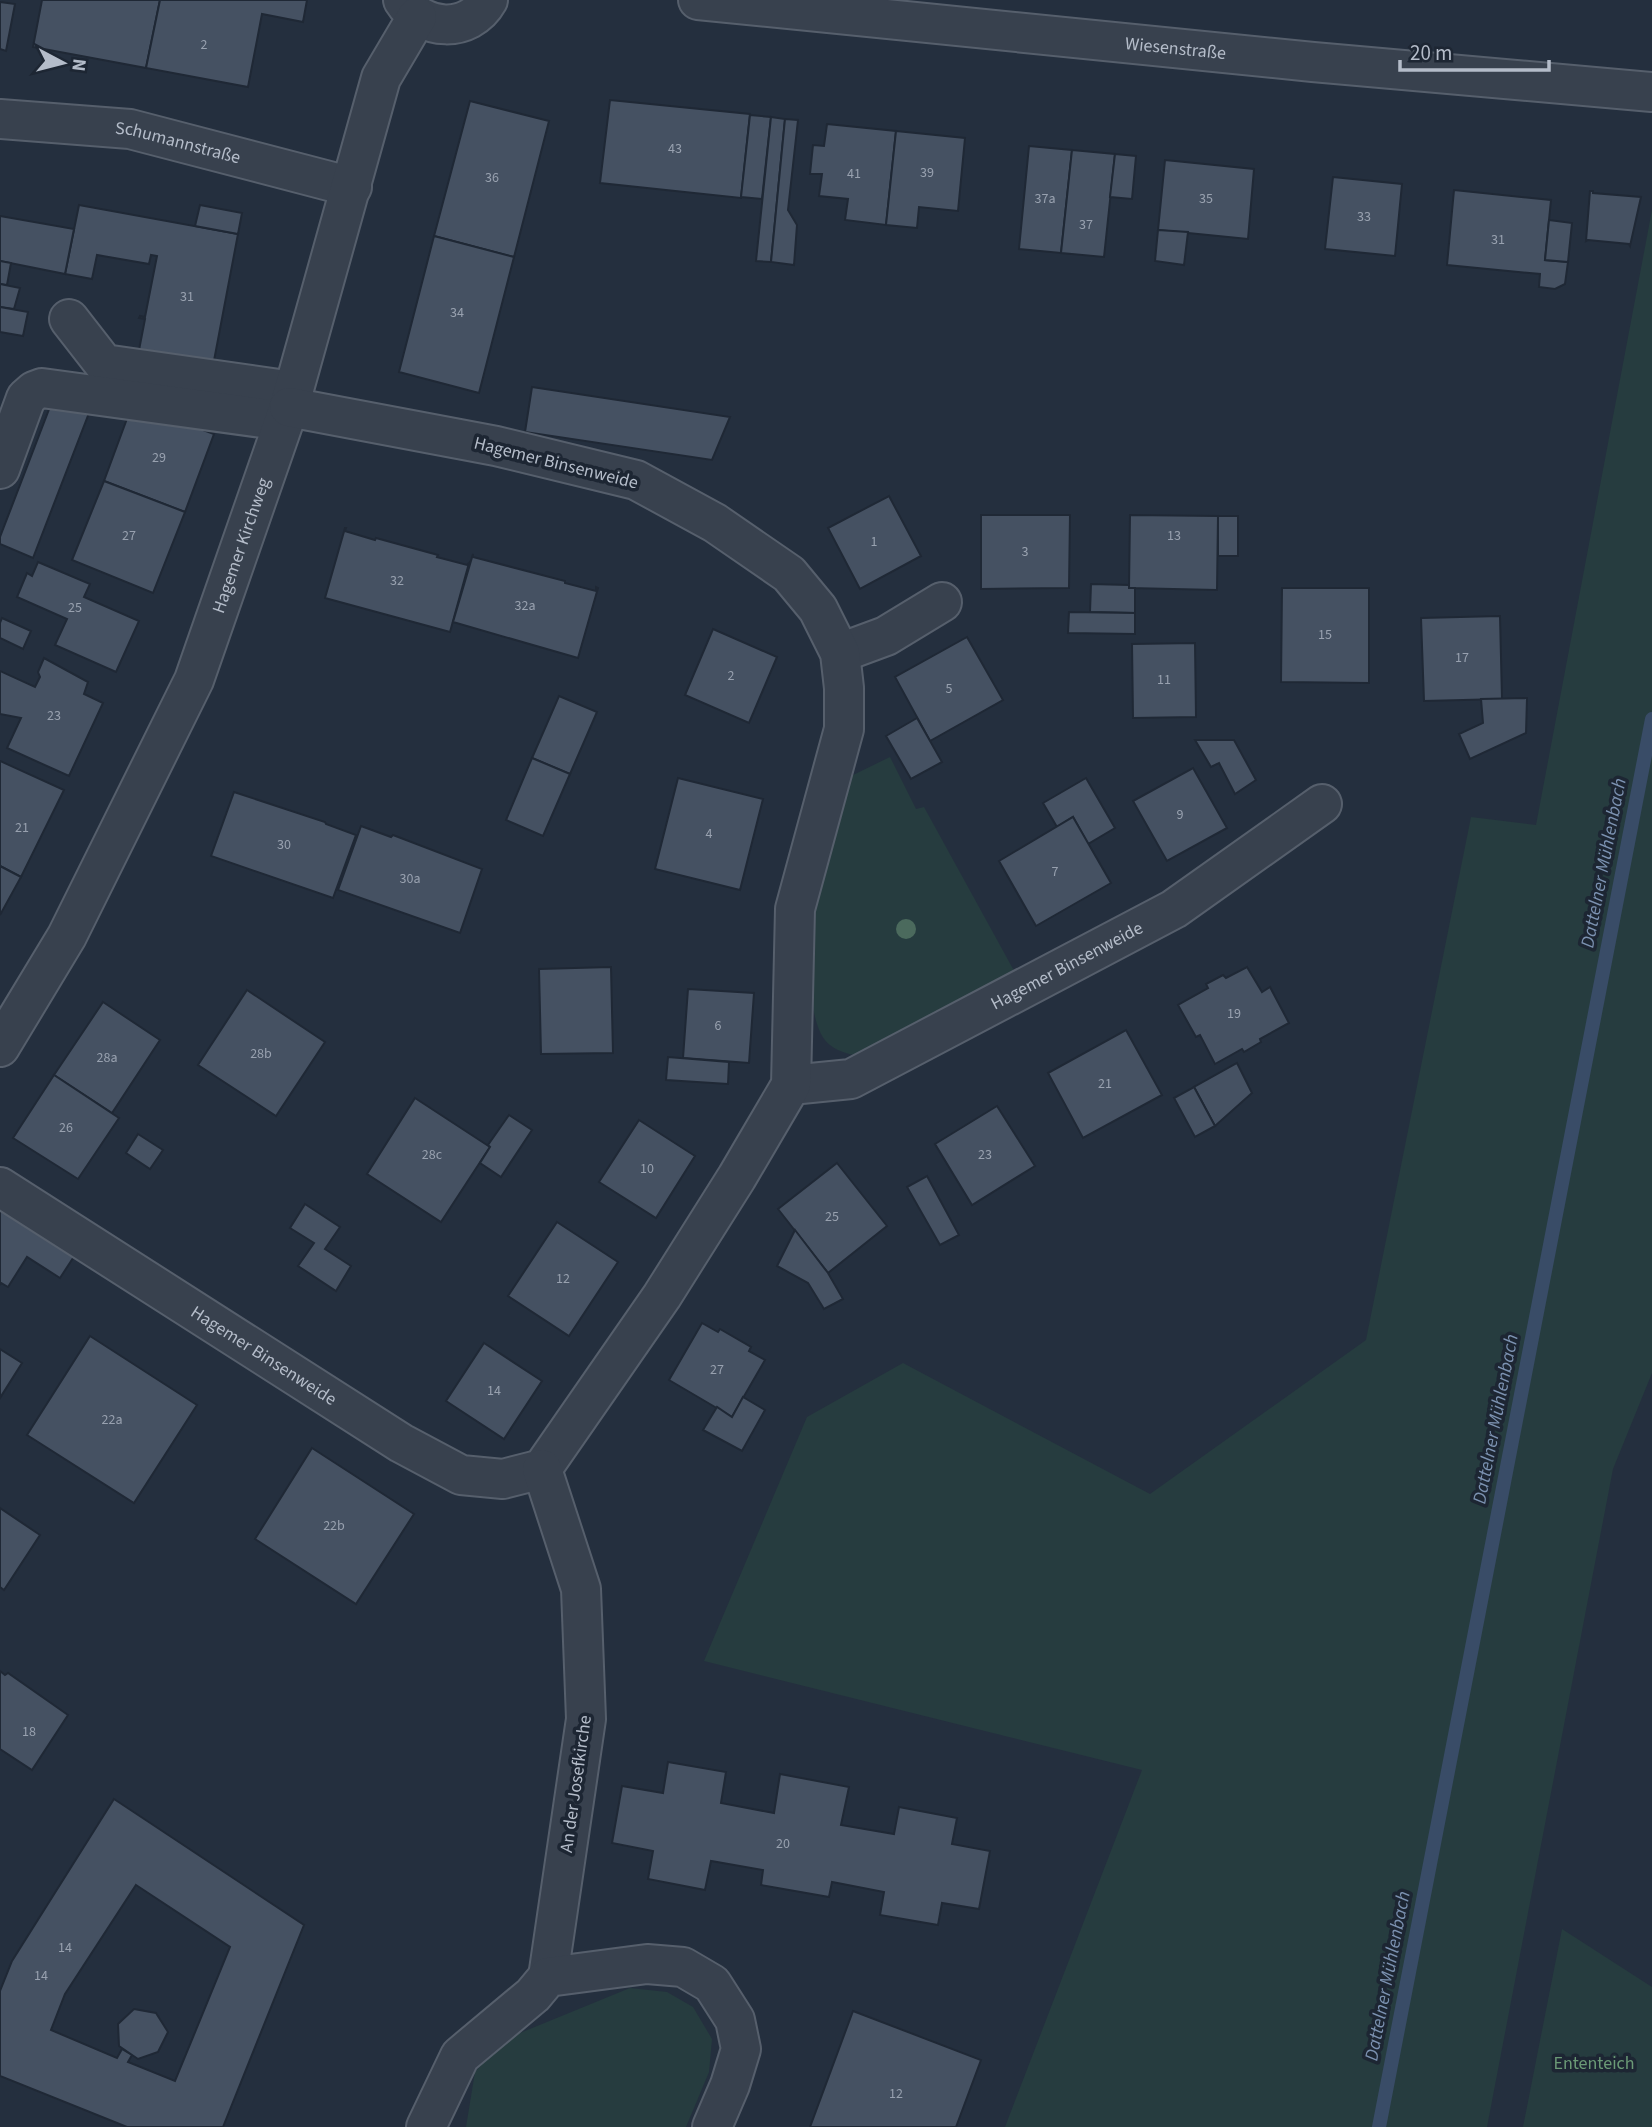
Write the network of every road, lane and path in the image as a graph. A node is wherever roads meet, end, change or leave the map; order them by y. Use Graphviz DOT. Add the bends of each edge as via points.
graph roads {
  1 [pos="488,0"];
  2 [pos="698,0"];
  3 [pos="410,8"];
  4 [pos="1652,92"];
  5 [pos="0,119"];
  6 [pos="352,187"];
  7 [pos="69,319"];
  8 [pos="289,406"];
  9 [pos="0,469"];
  10 [pos="942,603"];
  11 [pos="840,653"];
  12 [pos="1322,804"];
  13 [pos="0,1047"];
  14 [pos="792,1085"];
  15 [pos="0,1187"];
  16 [pos="542,1469"];
  17 [pos="548,1977"];
  18 [pos="426,2127"];
  19 [pos="712,2127"];
  1 -- 3 [label="street, Hagemer Kirchweg" via="477,13 454,24 441,25"];
  2 -- 4 [label="street, Wiesenstraße"];
  3 -- 6 [label="street, Hagemer Kirchweg" via="381,78"];
  5 -- 6 [label="street, Schumannstraße" via="130,129"];
  6 -- 8 [label="street, Hagemer Kirchweg"];
  7 -- 8 [label="street" via="104,364"];
  8 -- 9 [label="street" via="42,388 26,398"];
  8 -- 11 [label="street, Hagemer Binsenweide" via="496,446 636,480 715,523 789,574 817,609"];
  8 -- 13 [label="street, Hagemer Kirchweg" via="194,680 66,936"];
  10 -- 11 [label="street" via="886,636"];
  11 -- 14 [label="street, Hagemer Binsenweide" via="844,729 795,908"];
  12 -- 14 [label="street, Hagemer Binsenweide" via="1174,909 850,1079"];
  14 -- 16 [label="street, Hagemer Binsenweide" via="662,1296"];
  15 -- 16 [label="street, Hagemer Binsenweide" via="401,1443 461,1475 503,1479"];
  16 -- 17 [label="street, An der Josefkirche" via="582,1589 586,1719"];
  17 -- 18 [label="street" via="460,2056"];
  17 -- 19 [label="street" via="647,1964 683,1967 712,1984 735,2020 741,2049"];
}
